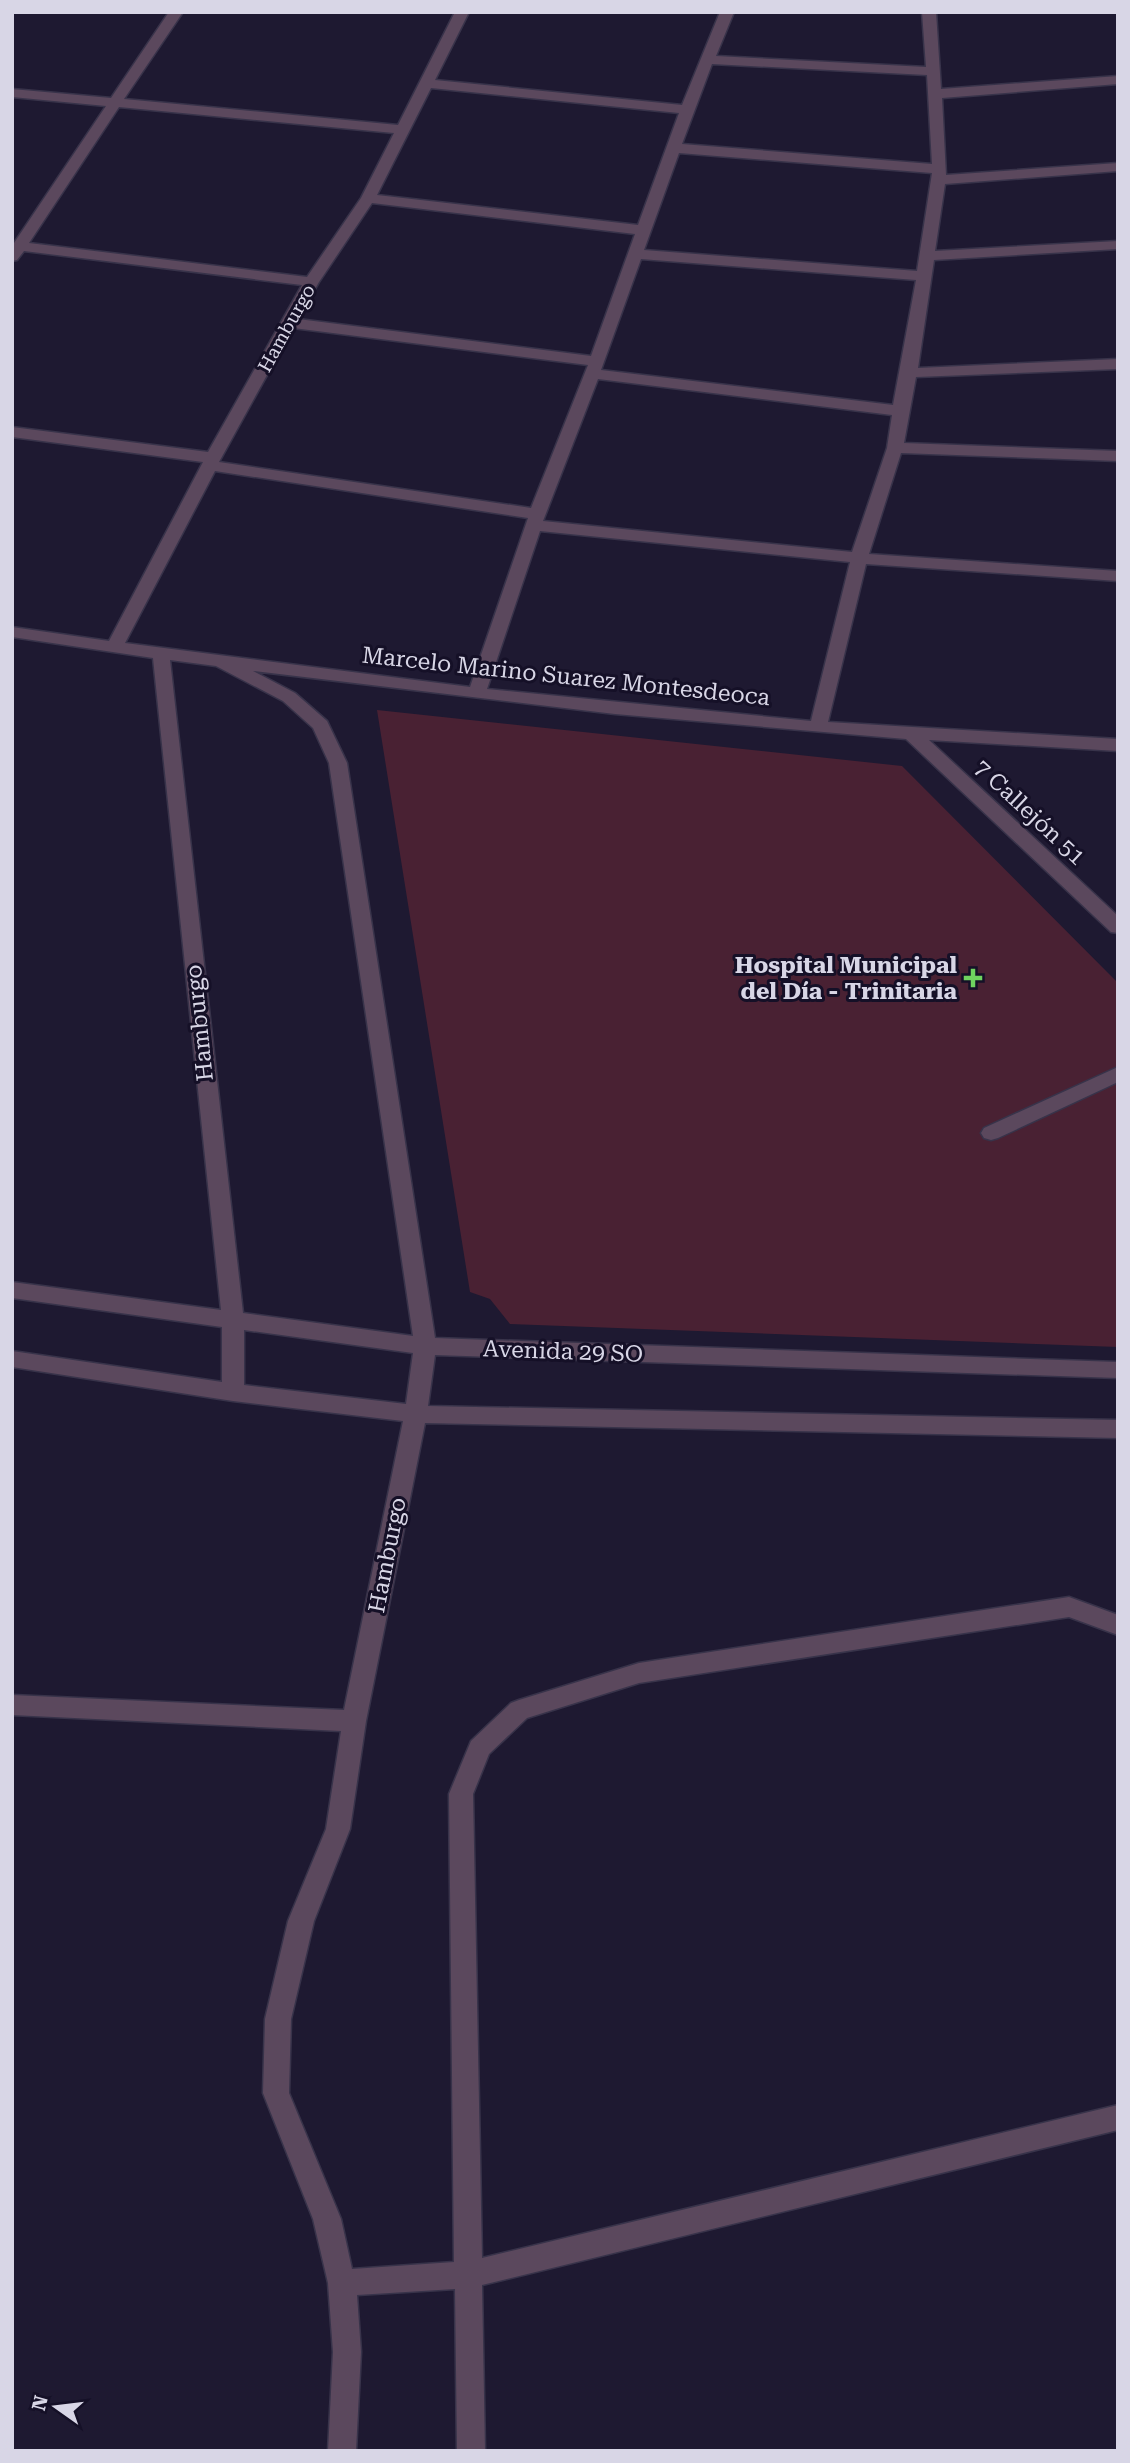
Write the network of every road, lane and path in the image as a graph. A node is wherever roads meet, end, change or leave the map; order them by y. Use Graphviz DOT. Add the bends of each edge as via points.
graph roads {
  1 [pos="176,12"];
  2 [pos="462,12"];
  3 [pos="727,12"];
  4 [pos="929,12"];
  5 [pos="706,60"];
  6 [pos="931,71"];
  7 [pos="1118,80"];
  8 [pos="426,83"];
  9 [pos="12,93"];
  10 [pos="936,94"];
  11 [pos="114,103"];
  12 [pos="687,110"];
  13 [pos="402,130"];
  14 [pos="674,148"];
  15 [pos="1118,167"];
  16 [pos="939,174"];
  17 [pos="368,198"];
  18 [pos="642,230"];
  19 [pos="1118,245"];
  20 [pos="17,251"];
  21 [pos="634,254"];
  22 [pos="926,256"];
  23 [pos="922,276"];
  24 [pos="311,282"];
  25 [pos="289,323"];
  26 [pos="1118,364"];
  27 [pos="594,367"];
  28 [pos="909,373"];
  29 [pos="900,411"];
  30 [pos="12,432"];
  31 [pos="895,448"];
  32 [pos="1118,456"];
  33 [pos="211,461"];
  34 [pos="535,519"];
  35 [pos="859,558"];
  36 [pos="1118,576"];
  37 [pos="12,632"];
  38 [pos="114,647"];
  39 [pos="160,654"];
  40 [pos="219,661"];
  41 [pos="477,694"];
  42 [pos="818,727"];
  43 [pos="909,732"];
  44 [pos="1118,745"];
  45 [pos="1118,927"];
  46 [pos="1118,1074"];
  47 [pos="991,1133"];
  48 [pos="12,1290"];
  49 [pos="233,1322"];
  50 [pos="425,1346"];
  51 [pos="12,1359"];
  52 [pos="1118,1370"];
  53 [pos="233,1392"];
  54 [pos="416,1414"];
  55 [pos="1118,1429"];
  56 [pos="1118,1625"];
  57 [pos="12,1705"];
  58 [pos="354,1721"];
  59 [pos="1118,2117"];
  60 [pos="468,2275"];
  61 [pos="342,2283"];
  62 [pos="342,2451"];
  63 [pos="471,2451"];
  1 -- 11 [label="street"];
  2 -- 8 [label="street, Hamburgo"];
  3 -- 5 [label="street"];
  4 -- 6 [label="street"];
  5 -- 6 [label="street"];
  5 -- 12 [label="street"];
  6 -- 10 [label="street"];
  7 -- 10 [label="street"];
  8 -- 12 [label="street"];
  8 -- 13 [label="street, Hamburgo"];
  9 -- 11 [label="street"];
  10 -- 16 [label="street"];
  11 -- 13 [label="street"];
  11 -- 20 [label="street"];
  12 -- 14 [label="street"];
  13 -- 17 [label="street, Hamburgo"];
  14 -- 16 [label="street"];
  14 -- 18 [label="street"];
  15 -- 16 [label="street"];
  16 -- 22 [label="street"];
  17 -- 18 [label="street"];
  17 -- 24 [label="street, Hamburgo"];
  18 -- 21 [label="street"];
  19 -- 22 [label="street"];
  20 -- 24 [label="street"];
  21 -- 23 [label="street"];
  21 -- 27 [label="street"];
  22 -- 23 [label="street"];
  23 -- 28 [label="street"];
  24 -- 25 [label="street, Hamburgo"];
  25 -- 27 [label="street"];
  25 -- 33 [label="street, Hamburgo"];
  26 -- 28 [label="street"];
  27 -- 29 [label="street"];
  27 -- 34 [label="street"];
  28 -- 29 [label="street"];
  29 -- 31 [label="street"];
  30 -- 33 [label="street"];
  31 -- 32 [label="street"];
  31 -- 35 [label="street"];
  33 -- 34 [label="street"];
  33 -- 38 [label="street, Hamburgo"];
  34 -- 35 [label="street"];
  34 -- 41 [label="street"];
  35 -- 36 [label="street"];
  35 -- 42 [label="street"];
  37 -- 38 [label="street, Marcelo Marino Suarez Montesdeoca"];
  38 -- 39 [label="street, Marcelo Marino Suarez Montesdeoca"];
  39 -- 40 [label="street, Marcelo Marino Suarez Montesdeoca"];
  39 -- 49 [label="street, Hamburgo"];
  40 -- 41 [label="street, Marcelo Marino Suarez Montesdeoca"];
  40 -- 50 [label="street, Hamburgo" via="289,697 321,725 338,763"];
  41 -- 42 [label="street, Marcelo Marino Suarez Montesdeoca"];
  42 -- 43 [label="street, Marcelo Marino Suarez Montesdeoca"];
  43 -- 44 [label="street, Marcelo Marino Suarez Montesdeoca"];
  43 -- 45 [label="street, 7 Callejón 51"];
  46 -- 47 [label="street"];
  48 -- 49 [label="street, Avenida 29 SO"];
  49 -- 50 [label="street, Avenida 29 SO"];
  49 -- 53 [label="street, Hamburgo"];
  50 -- 52 [label="street, Avenida 29 SO"];
  50 -- 54 [label="street, Hamburgo"];
  51 -- 53 [label="street"];
  53 -- 54 [label="street"];
  54 -- 55 [label="street"];
  54 -- 58 [label="street, Hamburgo"];
  56 -- 60 [label="street" via="1069,1607 639,1674 519,1710 480,1748 461,1794"];
  57 -- 58 [label="street"];
  58 -- 61 [label="street, Hamburgo" via="338,1829 301,1921 278,2019 276,2092 327,2219"];
  59 -- 60 [label="street"];
  60 -- 61 [label="street"];
  60 -- 63 [label="street"];
  61 -- 62 [label="street, Hamburgo" via="347,2352"];
}
